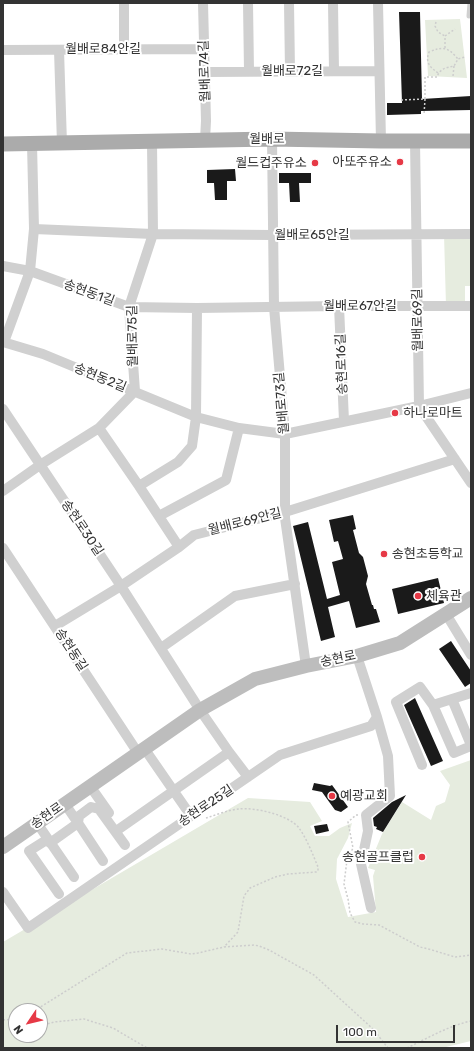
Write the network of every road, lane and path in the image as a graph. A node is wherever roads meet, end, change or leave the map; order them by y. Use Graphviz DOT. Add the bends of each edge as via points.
graph roads {
  1 [pos="124,3"];
  2 [pos="203,3"];
  3 [pos="248,3"];
  4 [pos="289,3"];
  5 [pos="333,3"];
  6 [pos="378,3"];
  7 [pos="471,3"];
  8 [pos="469,16"];
  9 [pos="436,22"];
  10 [pos="455,29"];
  11 [pos="445,36"];
  12 [pos="445,48"];
  13 [pos="124,49"];
  14 [pos="204,49"];
  15 [pos="3,50"];
  16 [pos="59,50"];
  17 [pos="465,57"];
  18 [pos="458,59"];
  19 [pos="454,66"];
  20 [pos="249,71"];
  21 [pos="290,71"];
  22 [pos="334,71"];
  23 [pos="379,71"];
  24 [pos="205,72"];
  25 [pos="438,73"];
  26 [pos="453,76"];
  27 [pos="425,99"];
  28 [pos="401,100"];
  29 [pos="424,115"];
  30 [pos="272,139"];
  31 [pos="205,140"];
  32 [pos="381,141"];
  33 [pos="415,141"];
  34 [pos="471,141"];
  35 [pos="152,142"];
  36 [pos="3,144"];
  37 [pos="32,144"];
  38 [pos="62,144"];
  39 [pos="34,229"];
  40 [pos="153,234"];
  41 [pos="417,234"];
  42 [pos="471,234"];
  43 [pos="273,235"];
  44 [pos="3,266"];
  45 [pos="30,271"];
  46 [pos="339,306"];
  47 [pos="418,306"];
  48 [pos="471,306"];
  49 [pos="129,307"];
  50 [pos="274,307"];
  51 [pos="197,308"];
  52 [pos="4,342"];
  53 [pos="135,391"];
  54 [pos="471,393"];
  55 [pos="419,406"];
  56 [pos="3,409"];
  57 [pos="196,417"];
  58 [pos="344,421"];
  59 [pos="99,428"];
  60 [pos="239,428"];
  61 [pos="284,434"];
  62 [pos="455,459"];
  63 [pos="40,465"];
  64 [pos="471,483"];
  65 [pos="140,486"];
  66 [pos="3,491"];
  67 [pos="285,512"];
  68 [pos="159,516"];
  69 [pos="179,547"];
  70 [pos="3,548"];
  71 [pos="295,584"];
  72 [pos="121,586"];
  73 [pos="471,598"];
  74 [pos="446,614"];
  75 [pos="54,626"];
  76 [pos="161,648"];
  77 [pos="471,655"];
  78 [pos="357,656"];
  79 [pos="306,666"];
  80 [pos="471,693"];
  81 [pos="452,699"];
  82 [pos="433,705"];
  83 [pos="200,710"];
  84 [pos="377,716"];
  85 [pos="471,746"];
  86 [pos="141,750"];
  87 [pos="229,752"];
  88 [pos="422,765"];
  89 [pos="248,777"];
  90 [pos="90,786"];
  91 [pos="173,791"];
  92 [pos="65,804"];
  93 [pos="366,815"];
  94 [pos="191,816"];
  95 [pos="37,823"];
  96 [pos="78,823"];
  97 [pos="119,829"];
  98 [pos="49,841"];
  99 [pos="4,844"];
  100 [pos="125,845"];
  101 [pos="136,853"];
  102 [pos="103,861"];
  103 [pos="74,877"];
  104 [pos="3,892"];
  105 [pos="59,894"];
  106 [pos="371,908"];
  107 [pos="224,947"];
  108 [pos="471,955"];
  109 [pos="47,1003"];
  110 [pos="471,1021"];
  111 [pos="48,1024"];
  112 [pos="148,1048"];
  113 [pos="388,1048"];
  114 [pos="407,1048"];
  1 -- 13 [label="street"];
  2 -- 14 [label="street, 월배로74길"];
  3 -- 20 [label="street"];
  4 -- 21 [label="street"];
  5 -- 22 [label="street"];
  6 -- 23 [label="street"];
  7 -- 8 [label="lane"];
  9 -- 11 [label="path" via="438,32"];
  10 -- 11 [label="path"];
  11 -- 12 [label="path"];
  12 -- 18 [label="path"];
  12 -- 25 [label="path" via="429,52 427,57 429,66"];
  13 -- 14 [label="street, 월배로84안길"];
  13 -- 16 [label="street, 월배로84안길"];
  14 -- 24 [label="street, 월배로74길"];
  15 -- 16 [label="street, 월배로84안길"];
  16 -- 38 [label="street"];
  17 -- 18 [label="path"];
  18 -- 19 [label="path"];
  19 -- 25 [label="path" via="443,68"];
  19 -- 26 [label="path"];
  20 -- 21 [label="street, 월배로72길"];
  20 -- 24 [label="street, 월배로72길"];
  21 -- 22 [label="street, 월배로72길"];
  22 -- 23 [label="street, 월배로72길"];
  23 -- 32 [label="street"];
  24 -- 31 [label="street, 월배로74길"];
  25 -- 27 [label="path" via="437,77 425,77"];
  27 -- 28 [label="path"];
  27 -- 29 [label="path"];
  30 -- 31 [label="main road, 월배로"];
  30 -- 32 [label="main road, 월배로"];
  30 -- 43 [label="street, 월배로73길"];
  31 -- 35 [label="main road, 월배로"];
  32 -- 33 [label="main road, 월배로"];
  33 -- 34 [label="main road, 월배로"];
  33 -- 41 [label="street, 월배로69길"];
  35 -- 38 [label="main road, 월배로"];
  35 -- 40 [label="street, 월배로75길"];
  36 -- 37 [label="main road, 월배로"];
  37 -- 38 [label="main road, 월배로"];
  37 -- 39 [label="street"];
  39 -- 40 [label="street"];
  39 -- 45 [label="street"];
  40 -- 43 [label="street, 월배로65안길"];
  40 -- 49 [label="street, 월배로75길"];
  41 -- 42 [label="street, 월배로65안길"];
  41 -- 43 [label="street, 월배로65안길"];
  41 -- 47 [label="street, 월배로69길"];
  43 -- 50 [label="street, 월배로73길"];
  44 -- 45 [label="street, 송현동1길"];
  45 -- 49 [label="street, 송현동1길"];
  45 -- 52 [label="street"];
  46 -- 47 [label="street, 월배로67안길"];
  46 -- 50 [label="street, 월배로67안길"];
  46 -- 58 [label="street, 송현로16길"];
  47 -- 48 [label="street, 월배로67안길"];
  47 -- 55 [label="street, 월배로69길"];
  49 -- 51 [label="street, 송현동1길"];
  49 -- 53 [label="street, 월배로75길"];
  50 -- 51 [label="street, 송현동1길"];
  50 -- 61 [label="street, 월배로73길"];
  51 -- 57 [label="street"];
  52 -- 53 [label="street, 송현동2길" via="43,354"];
  53 -- 57 [label="street, 송현동2길"];
  53 -- 59 [label="street"];
  54 -- 55 [label="street"];
  55 -- 58 [label="street"];
  55 -- 62 [label="street"];
  56 -- 63 [label="street, 송현로30길"];
  57 -- 60 [label="street, 송현동2길"];
  57 -- 65 [label="street" via="192,446 178,462"];
  58 -- 61 [label="street"];
  59 -- 63 [label="street"];
  59 -- 65 [label="street"];
  60 -- 61 [label="street, 송현동2길"];
  60 -- 68 [label="street" via="226,480"];
  61 -- 67 [label="street, 월배로73길"];
  62 -- 64 [label="street"];
  62 -- 67 [label="street, 월배로69안길"];
  63 -- 66 [label="street"];
  63 -- 72 [label="street, 송현로30길"];
  65 -- 68 [label="street"];
  67 -- 69 [label="street, 월배로69안길" via="194,535"];
  67 -- 71 [label="street, 월배로73길"];
  68 -- 69 [label="street"];
  69 -- 72 [label="street, 월배로69안길"];
  70 -- 75 [label="street, 송현동길"];
  71 -- 76 [label="street" via="235,596"];
  71 -- 79 [label="street, 월배로73길"];
  72 -- 75 [label="street, 월배로69안길"];
  72 -- 76 [label="street, 송현로30길"];
  73 -- 74 [label="main road, 송현로"];
  74 -- 77 [label="street"];
  74 -- 78 [label="main road, 송현로" via="400,643"];
  75 -- 86 [label="street, 송현동길"];
  76 -- 83 [label="street, 송현로30길"];
  78 -- 79 [label="main road, 송현로"];
  78 -- 84 [label="street"];
  79 -- 83 [label="main road, 송현로" via="254,679"];
  80 -- 81 [label="street"];
  81 -- 82 [label="street"];
  81 -- 85 [label="street"];
  82 -- 85 [label="street" via="454,753"];
  82 -- 88 [label="street" via="420,687 396,702"];
  83 -- 86 [label="main road, 송현로"];
  83 -- 87 [label="street"];
  84 -- 89 [label="street, 송현로25길" via="371,726 280,755"];
  84 -- 93 [label="street" via="388,756 390,796"];
  86 -- 90 [label="main road, 송현로"];
  86 -- 91 [label="street, 송현동길"];
  87 -- 89 [label="street"];
  87 -- 91 [label="street"];
  89 -- 94 [label="street, 송현로25길"];
  90 -- 92 [label="main road, 송현로"];
  90 -- 97 [label="street"];
  91 -- 94 [label="street, 송현동길"];
  91 -- 97 [label="street"];
  92 -- 95 [label="main road, 송현로"];
  92 -- 96 [label="street"];
  93 -- 106 [label="street" via="368,831 361,864"];
  93 -- 108 [label="path" via="356,815 348,822 353,848 347,860 344,884 350,913 355,922 379,925 412,943 432,950 458,957"];
  94 -- 101 [label="street, 송현로25길"];
  94 -- 107 [label="path" via="204,818 240,809 279,815 299,829 318,867 316,872 280,875 250,888 244,896 238,932"];
  95 -- 98 [label="street"];
  95 -- 99 [label="main road, 송현로"];
  96 -- 98 [label="street"];
  96 -- 100 [label="street" via="79,816 91,807 99,809"];
  96 -- 102 [label="street"];
  97 -- 101 [label="street"];
  98 -- 103 [label="street"];
  98 -- 105 [label="street" via="29,851"];
  101 -- 104 [label="street, 송현로25길" via="28,928"];
  107 -- 109 [label="path" via="191,954 162,949 127,953"];
  107 -- 113 [label="path" via="259,946 310,972 373,1029"];
  110 -- 114 [label="path" via="452,1026"];
  111 -- 112 [label="path" via="88,1019 113,1028"];
}
